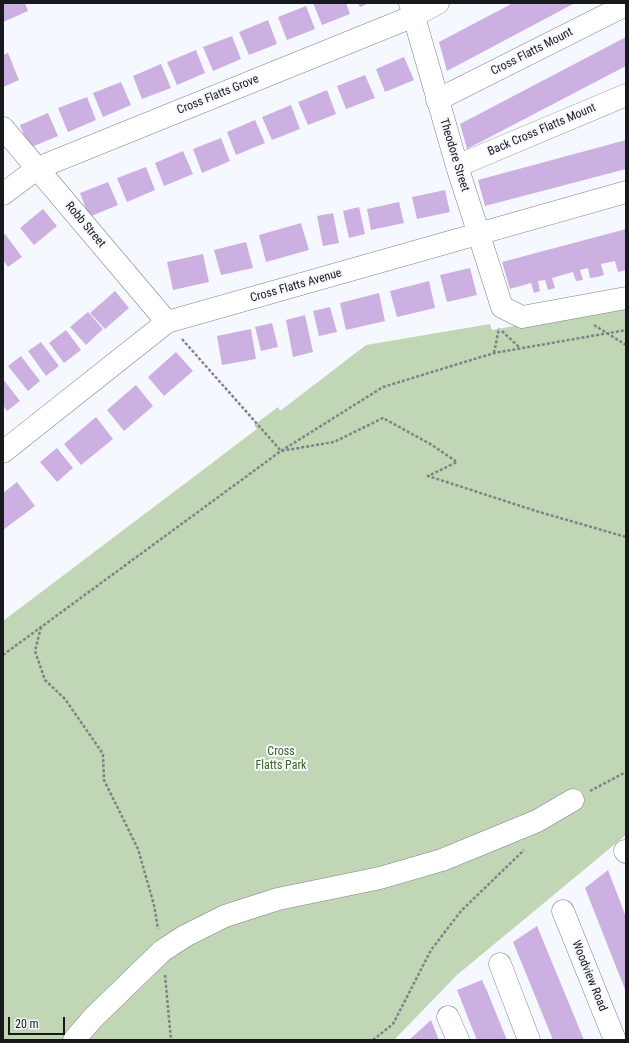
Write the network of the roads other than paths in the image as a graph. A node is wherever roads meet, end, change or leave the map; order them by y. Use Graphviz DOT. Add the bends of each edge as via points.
graph roads {
  1 [pos="438,3"];
  2 [pos="626,5"];
  3 [pos="412,9"];
  4 [pos="626,95"];
  5 [pos="437,100"];
  6 [pos="3,128"];
  7 [pos="457,166"];
  8 [pos="38,168"];
  9 [pos="626,192"];
  10 [pos="3,194"];
  11 [pos="478,234"];
  12 [pos="626,298"];
  13 [pos="167,322"];
  14 [pos="3,452"];
  15 [pos="573,800"];
  16 [pos="563,911"];
  17 [pos="500,964"];
  18 [pos="448,1017"];
  19 [pos="74,1040"];
  20 [pos="458,1040"];
  21 [pos="529,1040"];
  22 [pos="615,1040"];
  1 -- 3 [label="street, Cross Flatts Grove"];
  2 -- 5 [label="street, Cross Flatts Mount"];
  3 -- 5 [label="street, Theodore Street"];
  3 -- 8 [label="street, Cross Flatts Grove"];
  4 -- 7 [label="street, Back Cross Flatts Mount"];
  5 -- 7 [label="street, Theodore Street"];
  6 -- 8 [label="street, Robb Street"];
  7 -- 11 [label="street, Theodore Street"];
  8 -- 10 [label="street, Cross Flatts Grove"];
  8 -- 13 [label="street, Robb Street"];
  9 -- 11 [label="street, Cross Flatts Avenue"];
  11 -- 12 [label="street, Theodore Street" via="502,307 522,317"];
  11 -- 13 [label="street, Cross Flatts Avenue"];
  13 -- 14 [label="street, Cross Flatts Avenue"];
  15 -- 19 [label="street" via="537,821 442,860 380,878 278,899 225,916 162,951"];
  16 -- 22 [label="street, Woodview Road"];
  17 -- 21 [label="street"];
  18 -- 20 [label="street"];
}
